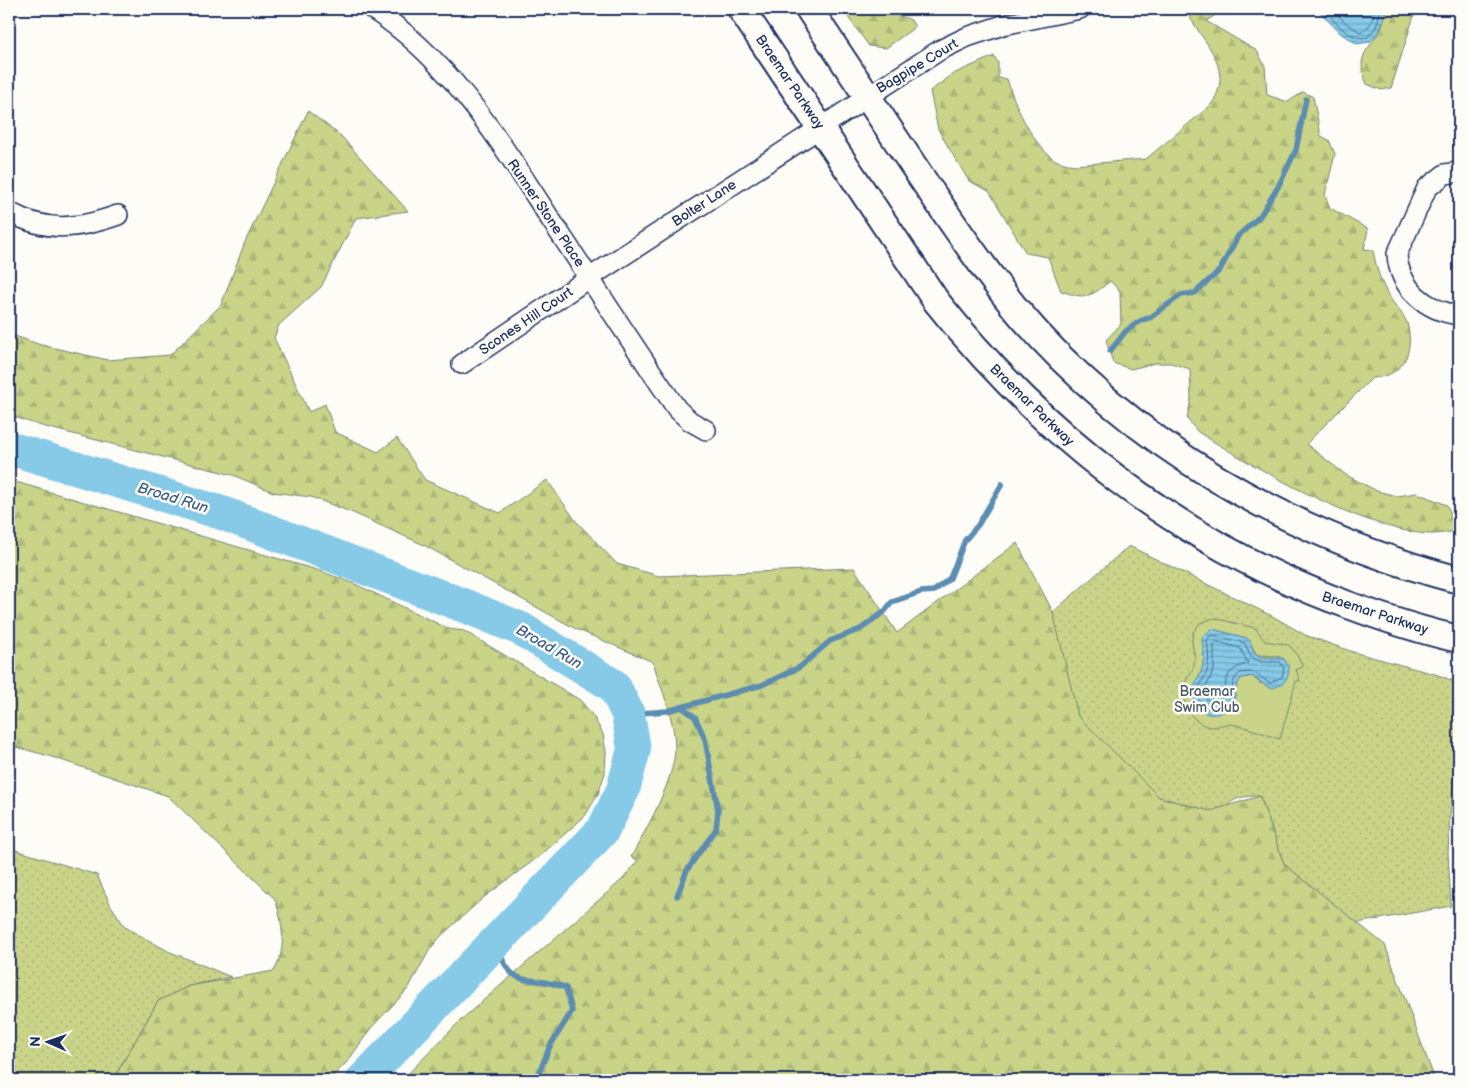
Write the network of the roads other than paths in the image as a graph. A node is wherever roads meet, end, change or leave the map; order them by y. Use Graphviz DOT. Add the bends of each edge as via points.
graph roads {
  1 [pos="372,9"];
  2 [pos="741,9"];
  3 [pos="809,9"];
  4 [pos="1080,9"];
  5 [pos="867,96"];
  6 [pos="820,127"];
  7 [pos="1459,172"];
  8 [pos="9,212"];
  9 [pos="118,215"];
  10 [pos="589,278"];
  11 [pos="1459,315"];
  12 [pos="462,364"];
  13 [pos="706,430"];
  14 [pos="1459,580"];
  15 [pos="1459,639"];
  1 -- 10 [label="street, Runner Stone Place" via="420,45 450,76 482,117"];
  2 -- 6 [label="street, Braemar Parkway"];
  3 -- 5 [label="street"];
  4 -- 5 [label="street, Bagpipe Court" via="1003,25 967,37 940,50"];
  5 -- 6 [label="street, Bagpipe Court"];
  5 -- 14 [label="street" via="975,257 1050,347 1094,388 1172,451 1253,500 1313,530 1382,557"];
  6 -- 10 [label="street, Bolter Lane"];
  6 -- 15 [label="street, Braemar Parkway" via="936,301 968,340 1011,388 1104,471 1154,507 1264,571 1305,590 1390,620"];
  7 -- 11 [label="street" via="1445,174 1427,188 1397,254 1397,264 1418,298 1430,308 1444,314"];
  8 -- 9 [label="street" via="24,220 65,228 92,224"];
  10 -- 12 [label="street, Scones Hill Court"];
  10 -- 13 [label="street, Runner Stone Place" via="677,409"];
}
